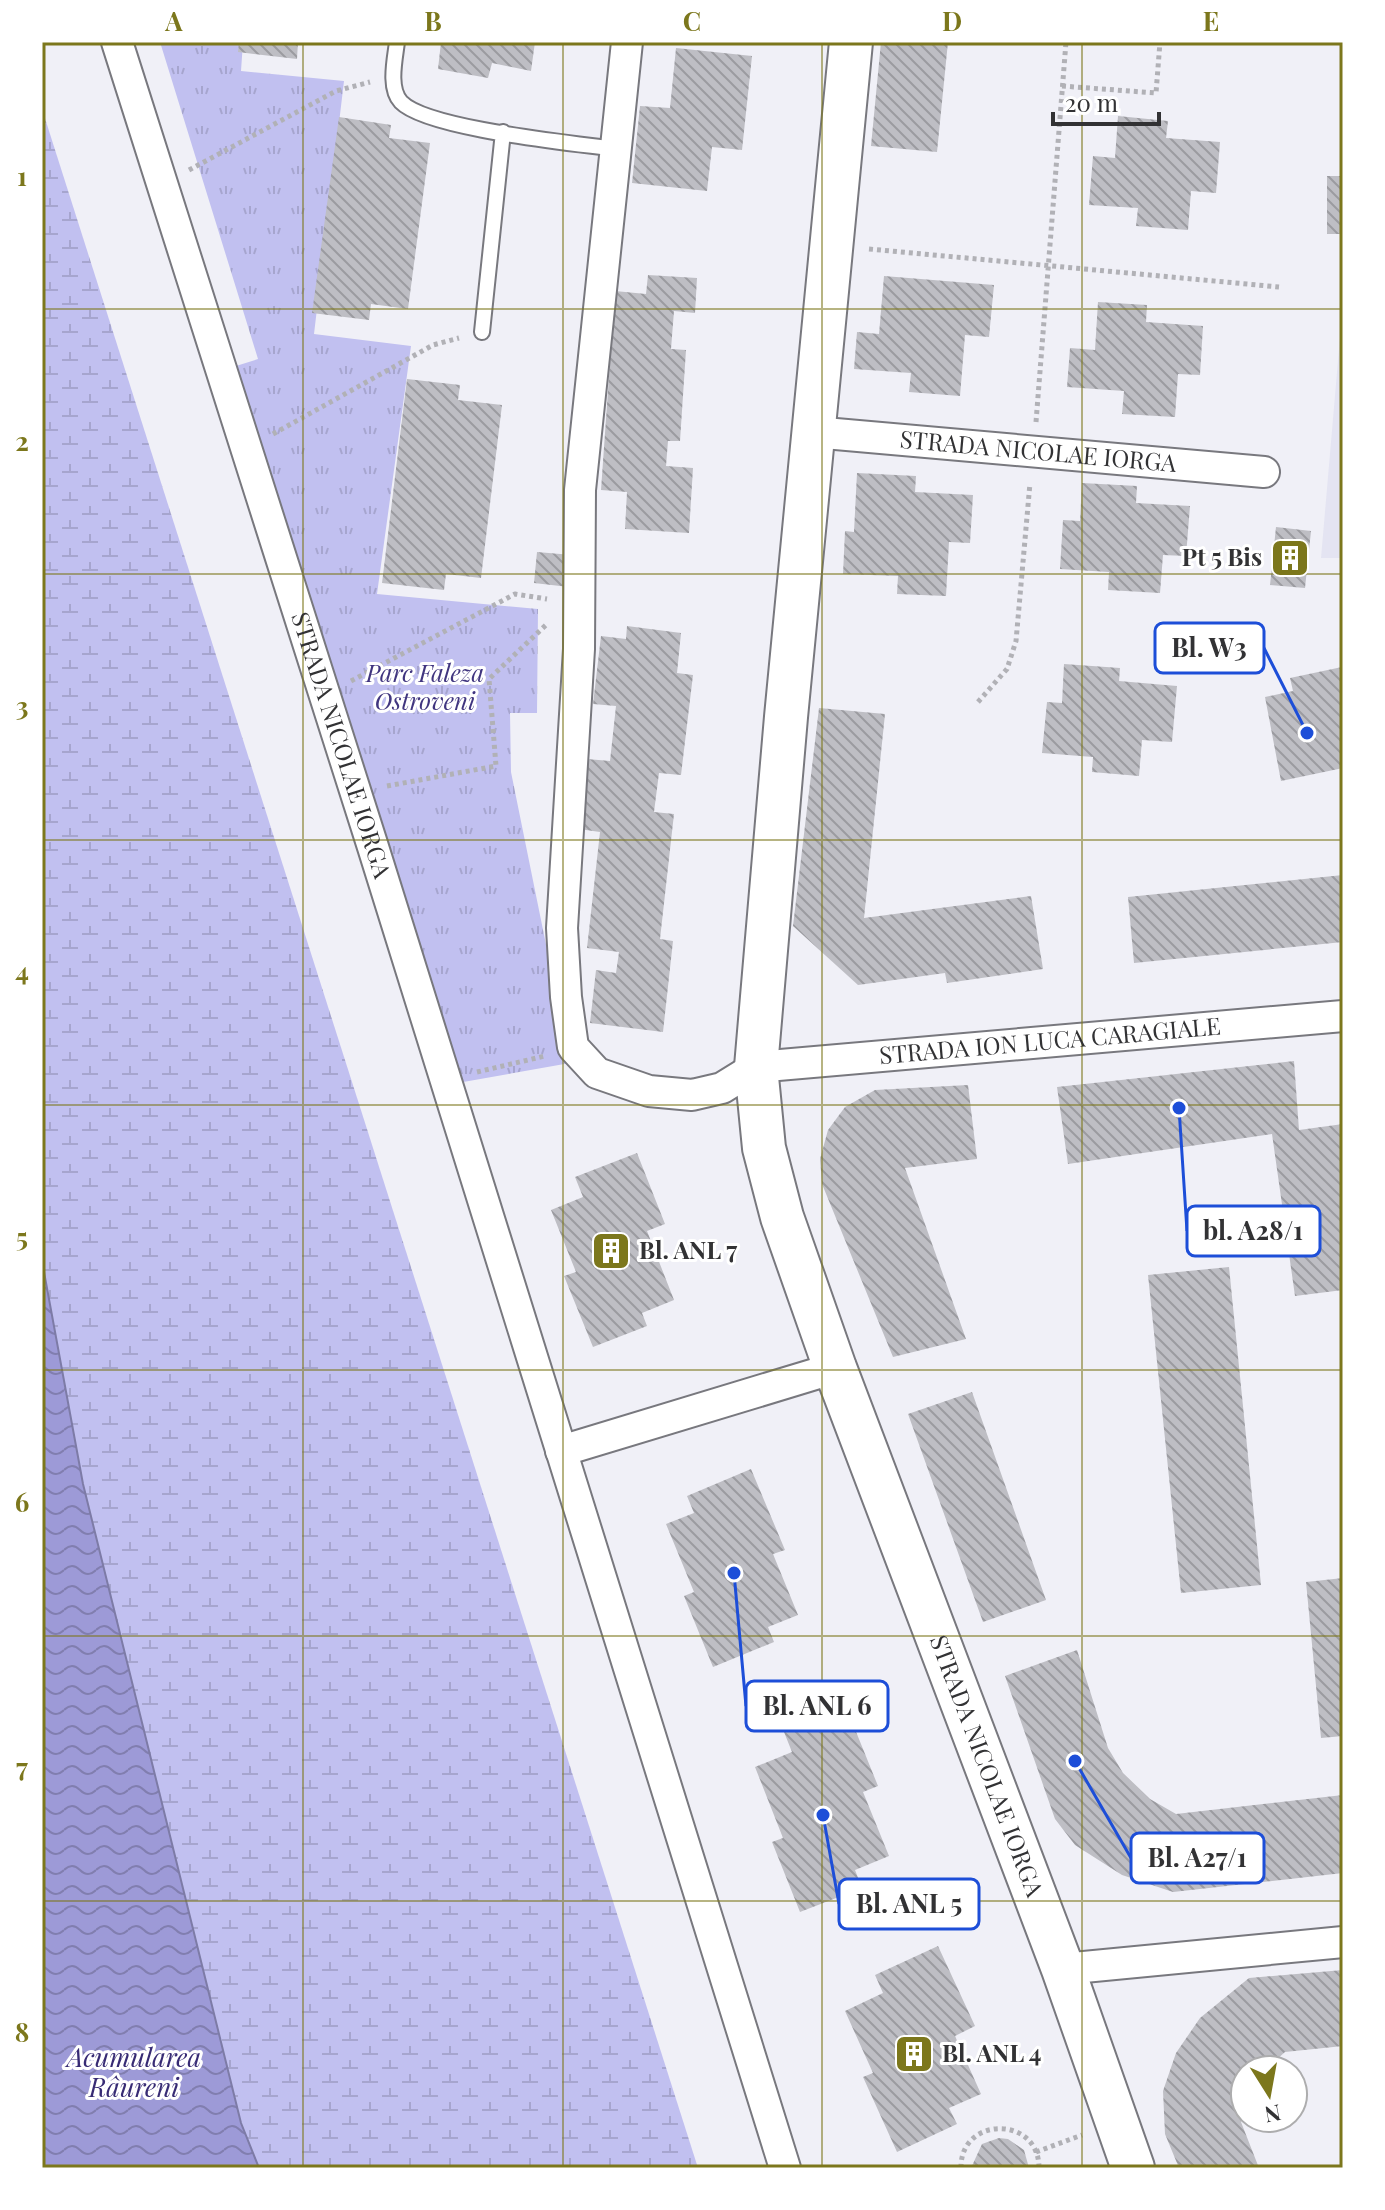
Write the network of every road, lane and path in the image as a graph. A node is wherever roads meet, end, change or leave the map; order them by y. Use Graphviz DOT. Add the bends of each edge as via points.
graph roads {
  1 [pos="117,42"];
  2 [pos="397,42"];
  3 [pos="627,42"];
  4 [pos="851,42"];
  5 [pos="1066,42"];
  6 [pos="1160,42"];
  7 [pos="393,75"];
  8 [pos="1062,86"];
  9 [pos="503,132"];
  10 [pos="616,149"];
  11 [pos="176,176"];
  12 [pos="832,245"];
  13 [pos="1049,268"];
  14 [pos="1279,287"];
  15 [pos="482,332"];
  16 [pos="813,432"];
  17 [pos="248,448"];
  18 [pos="1033,452"];
  19 [pos="1264,472"];
  20 [pos="569,615"];
  21 [pos="325,694"];
  22 [pos="978,702"];
  23 [pos="356,791"];
  24 [pos="1343,1016"];
  25 [pos="550,1055"];
  26 [pos="756,1067"];
  27 [pos="445,1080"];
  28 [pos="835,1368"];
  29 [pos="561,1451"];
  30 [pos="1343,1942"];
  31 [pos="1063,1969"];
  32 [pos="1116,2122"];
  33 [pos="1036,2152"];
  34 [pos="785,2168"];
  35 [pos="961,2168"];
  36 [pos="1039,2168"];
  37 [pos="1133,2168"];
  1 -- 17 [label="street, STRADA NICOLAE IORGA"];
  2 -- 7 [label="lane"];
  3 -- 10 [label="street"];
  4 -- 12 [label="street, STRADA NICOLAE IORGA"];
  5 -- 8 [label="path"];
  6 -- 8 [label="path" via="1156,93"];
  7 -- 9 [label="lane" via="399,100 418,114"];
  7 -- 11 [label="path" via="336,91"];
  8 -- 13 [label="path"];
  9 -- 10 [label="lane"];
  9 -- 15 [label="lane"];
  10 -- 20 [label="street"];
  12 -- 13 [label="path"];
  12 -- 16 [label="street, STRADA NICOLAE IORGA"];
  13 -- 14 [label="path"];
  13 -- 18 [label="path"];
  15 -- 17 [label="path" via="433,345"];
  16 -- 18 [label="street, STRADA NICOLAE IORGA"];
  16 -- 26 [label="street, STRADA NICOLAE IORGA"];
  17 -- 21 [label="street, STRADA NICOLAE IORGA"];
  18 -- 19 [label="street, STRADA NICOLAE IORGA"];
  18 -- 22 [label="path" via="1016,641 1007,669"];
  20 -- 21 [label="path" via="555,601 515,594"];
  20 -- 23 [label="path" via="489,679 496,766"];
  20 -- 26 [label="street" via="562,928 573,1047 597,1073 649,1091 692,1095 722,1088"];
  21 -- 23 [label="street, STRADA NICOLAE IORGA"];
  23 -- 27 [label="street, STRADA NICOLAE IORGA"];
  24 -- 26 [label="street, STRADA ION LUCA CARAGIALE"];
  25 -- 27 [label="path"];
  26 -- 28 [label="street, STRADA NICOLAE IORGA" via="764,1148 782,1217"];
  27 -- 29 [label="street, STRADA NICOLAE IORGA"];
  28 -- 29 [label="street"];
  28 -- 31 [label="street, STRADA NICOLAE IORGA"];
  29 -- 34 [label="street, STRADA NICOLAE IORGA"];
  30 -- 31 [label="street"];
  31 -- 32 [label="street, STRADA NICOLAE IORGA"];
  32 -- 33 [label="path"];
  32 -- 37 [label="street, STRADA NICOLAE IORGA"];
  33 -- 35 [label="path" via="1019,2132 994,2127 971,2140"];
  33 -- 36 [label="path"];
}
